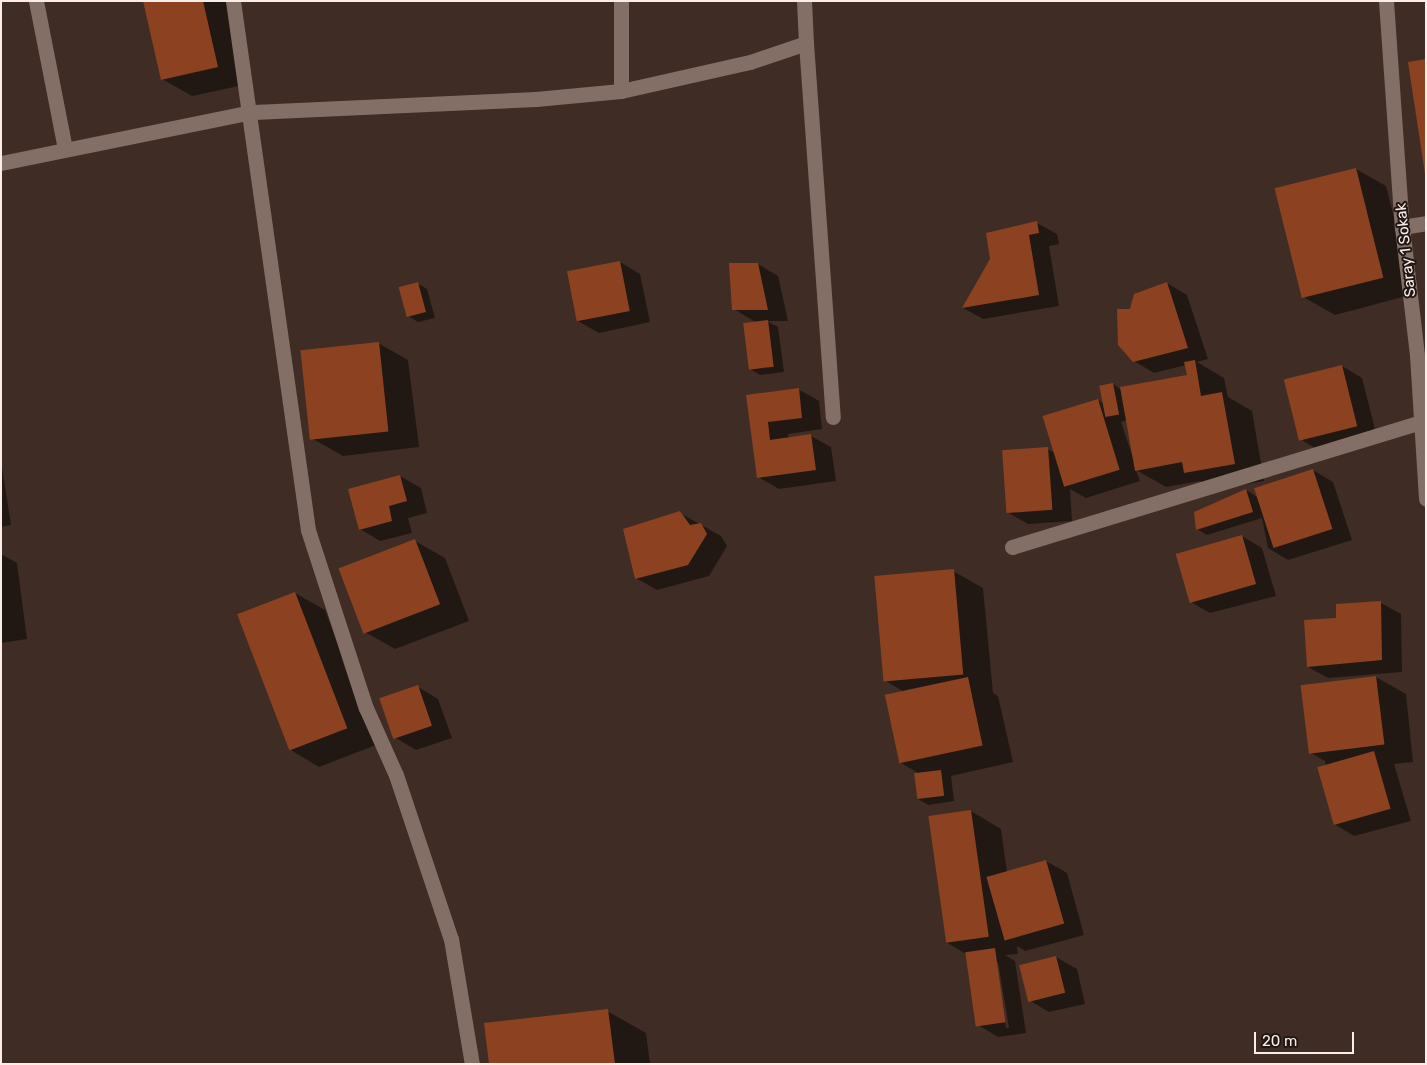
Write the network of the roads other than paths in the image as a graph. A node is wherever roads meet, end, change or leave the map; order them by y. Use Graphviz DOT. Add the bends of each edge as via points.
graph roads {
  1 [pos="36,1"];
  2 [pos="233,1"];
  3 [pos="621,1"];
  4 [pos="804,1"];
  5 [pos="1386,1"];
  6 [pos="806,43"];
  7 [pos="621,91"];
  8 [pos="251,112"];
  9 [pos="65,149"];
  10 [pos="1,163"];
  11 [pos="1426,223"];
  12 [pos="1402,227"];
  13 [pos="1421,354"];
  14 [pos="833,417"];
  15 [pos="1422,422"];
  16 [pos="1426,499"];
  17 [pos="1012,547"];
  18 [pos="472,1064"];
  1 -- 9 [label="street"];
  2 -- 8 [label="street"];
  3 -- 7 [label="street"];
  4 -- 6 [label="street"];
  5 -- 12 [label="street, Saray 1 Sokak"];
  6 -- 7 [label="street" via="750,62"];
  6 -- 14 [label="street"];
  7 -- 8 [label="street" via="536,99"];
  8 -- 9 [label="street"];
  8 -- 18 [label="street" via="308,530 366,708 396,775 451,939"];
  9 -- 10 [label="street"];
  11 -- 12 [label="street"];
  12 -- 13 [label="street, Saray 1 Sokak"];
  13 -- 15 [label="street, Saray 1 Sokak"];
  15 -- 16 [label="street, Saray 1 Sokak"];
  15 -- 17 [label="street"];
}
